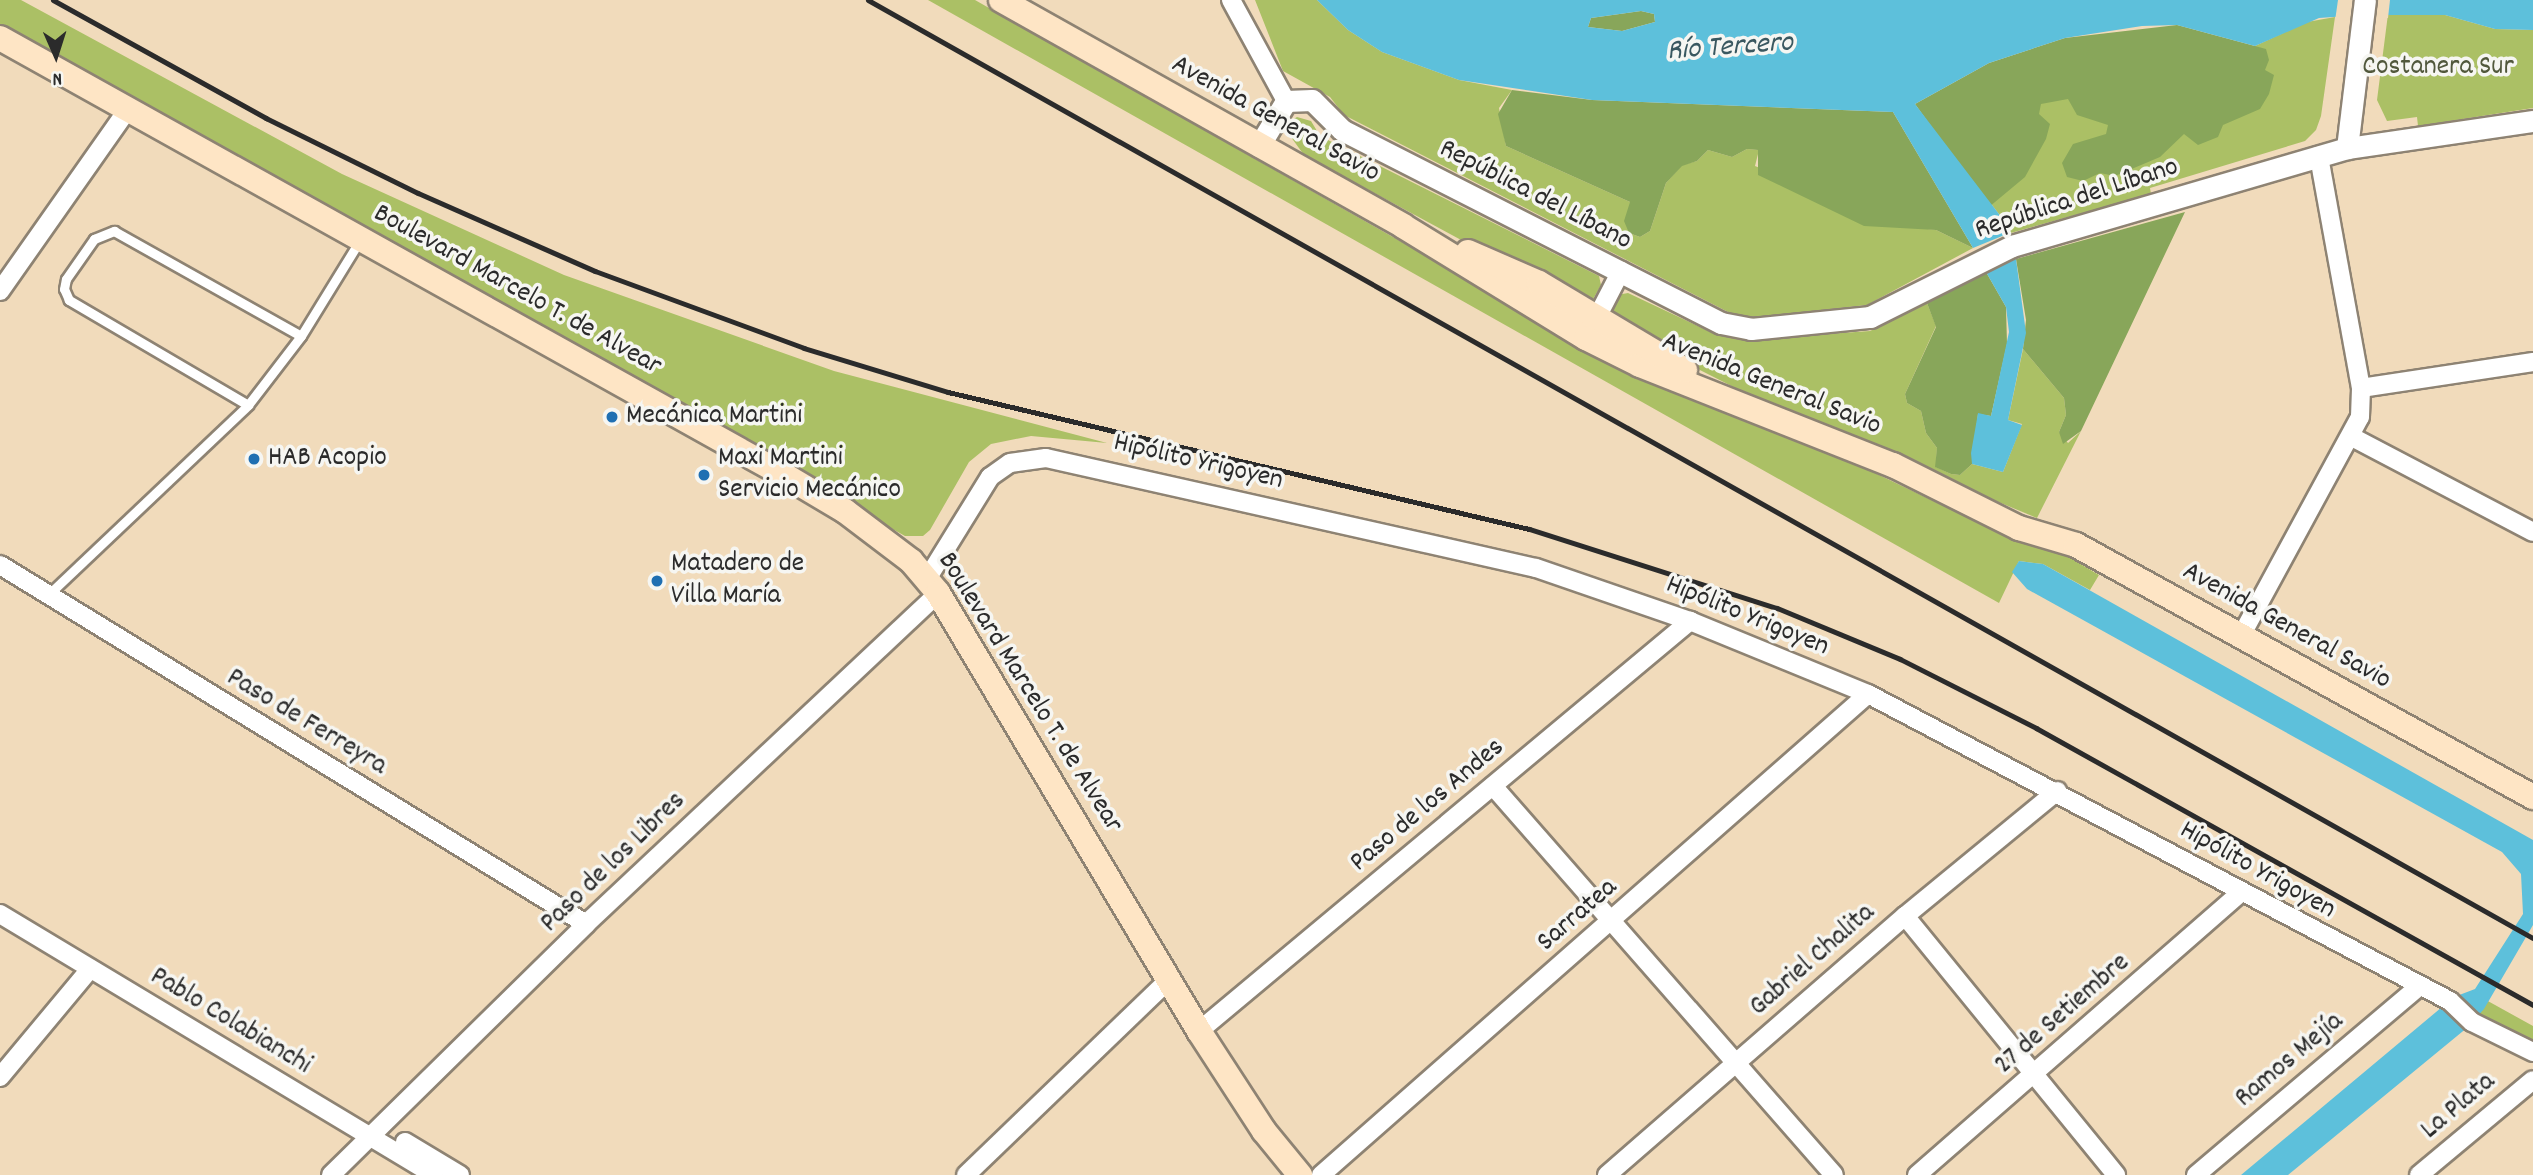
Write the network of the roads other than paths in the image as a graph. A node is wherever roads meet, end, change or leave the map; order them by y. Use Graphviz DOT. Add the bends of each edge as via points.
graph roads {
  1 [pos="1001,0"];
  2 [pos="1231,0"];
  3 [pos="2365,0"];
  4 [pos="0,38"];
  5 [pos="1286,101"];
  6 [pos="128,109"];
  7 [pos="2533,121"];
  8 [pos="1259,146"];
  9 [pos="2347,148"];
  10 [pos="2319,156"];
  11 [pos="361,238"];
  12 [pos="1621,271"];
  13 [pos="0,291"];
  14 [pos="1591,328"];
  15 [pos="301,336"];
  16 [pos="2533,362"];
  17 [pos="2361,388"];
  18 [pos="248,405"];
  19 [pos="2352,437"];
  20 [pos="2533,532"];
  21 [pos="0,565"];
  22 [pos="932,586"];
  23 [pos="48,595"];
  24 [pos="1690,621"];
  25 [pos="2241,636"];
  26 [pos="1868,694"];
  27 [pos="1493,786"];
  28 [pos="2057,791"];
  29 [pos="2532,794"];
  30 [pos="2241,892"];
  31 [pos="0,914"];
  32 [pos="1905,916"];
  33 [pos="1614,920"];
  34 [pos="586,924"];
  35 [pos="90,968"];
  36 [pos="1171,978"];
  37 [pos="2417,988"];
  38 [pos="1199,1031"];
  39 [pos="2533,1052"];
  40 [pos="1735,1062"];
  41 [pos="2037,1073"];
  42 [pos="0,1077"];
  43 [pos="2533,1080"];
  44 [pos="371,1137"];
  45 [pos="405,1142"];
  46 [pos="331,1175"];
  47 [pos="434,1175"];
  48 [pos="460,1175"];
  49 [pos="966,1175"];
  50 [pos="1300,1175"];
  51 [pos="1321,1175"];
  52 [pos="1607,1175"];
  53 [pos="1834,1175"];
  54 [pos="1917,1175"];
  55 [pos="2116,1175"];
  56 [pos="2196,1175"];
  57 [pos="2419,1175"];
  1 -- 8 [label="main road, Avenida General Savio"];
  2 -- 5 [label="street"];
  3 -- 9 [label="street"];
  4 -- 6 [label="main road, Boulevard Marcelo T. de Alvear"];
  5 -- 8 [label="street"];
  5 -- 12 [label="street, República del Líbano" via="1312,100 1342,130"];
  6 -- 11 [label="main road, Boulevard Marcelo T. de Alvear"];
  6 -- 13 [label="street"];
  7 -- 9 [label="street, República del Líbano"];
  8 -- 14 [label="main road, Avenida General Savio" via="1403,226 1518,273"];
  9 -- 10 [label="street, República del Líbano"];
  10 -- 12 [label="street, República del Líbano" via="2012,246 1870,317 1751,329 1721,323"];
  10 -- 17 [label="street"];
  11 -- 15 [label="lane"];
  11 -- 22 [label="main road, Boulevard Marcelo T. de Alvear" via="810,490 889,542"];
  12 -- 14 [label="street"];
  14 -- 25 [label="main road, Avenida General Savio" via="1781,419 1893,465 2019,528 2076,545"];
  15 -- 18 [label="lane"];
  15 -- 18 [label="lane" via="114,230 94,240 66,279 69,300"];
  16 -- 17 [label="street"];
  17 -- 19 [label="street" via="2360,417"];
  18 -- 23 [label="lane"];
  19 -- 20 [label="street"];
  19 -- 25 [label="street"];
  21 -- 23 [label="street, Paso de Ferreyra"];
  22 -- 24 [label="street, Hipólito Yrigoyen" via="990,477 1010,463 1046,458 1455,547 1577,580"];
  22 -- 34 [label="street, Paso de los Libres"];
  22 -- 36 [label="main road, Boulevard Marcelo T. de Alvear"];
  23 -- 34 [label="street, Paso de Ferreyra"];
  24 -- 26 [label="street, Hipólito Yrigoyen"];
  24 -- 27 [label="street, Paso de los Andes"];
  25 -- 29 [label="main road, Avenida General Savio"];
  26 -- 28 [label="street, Hipólito Yrigoyen"];
  26 -- 33 [label="street, Sarratea"];
  27 -- 33 [label="street"];
  27 -- 38 [label="street, Paso de los Andes"];
  28 -- 30 [label="street, Hipólito Yrigoyen"];
  28 -- 32 [label="street, Gabriel Chalita"];
  30 -- 37 [label="street, Hipólito Yrigoyen"];
  30 -- 41 [label="street, 27 de Setiembre"];
  31 -- 35 [label="street, Pablo Colabianchi"];
  32 -- 40 [label="street, Gabriel Chalita"];
  32 -- 41 [label="street"];
  33 -- 40 [label="street"];
  33 -- 51 [label="street, Sarratea"];
  34 -- 44 [label="street, Paso de los Libres"];
  35 -- 42 [label="street"];
  35 -- 44 [label="street, Pablo Colabianchi"];
  36 -- 38 [label="main road, Boulevard Marcelo T. de Alvear"];
  36 -- 49 [label="street"];
  37 -- 39 [label="street, Hipólito Yrigoyen" via="2450,1001 2472,1022"];
  37 -- 56 [label="street, Ramos Mejía"];
  38 -- 50 [label="main road, Boulevard Marcelo T. de Alvear" via="1264,1131"];
  40 -- 52 [label="street, Gabriel Chalita"];
  40 -- 53 [label="street"];
  41 -- 54 [label="street, 27 de Setiembre"];
  41 -- 55 [label="street"];
  43 -- 57 [label="street, La Plata"];
  44 -- 46 [label="street, Paso de los Libres"];
  44 -- 47 [label="street, Pablo Colabianchi"];
  45 -- 48 [label="street"];
}
